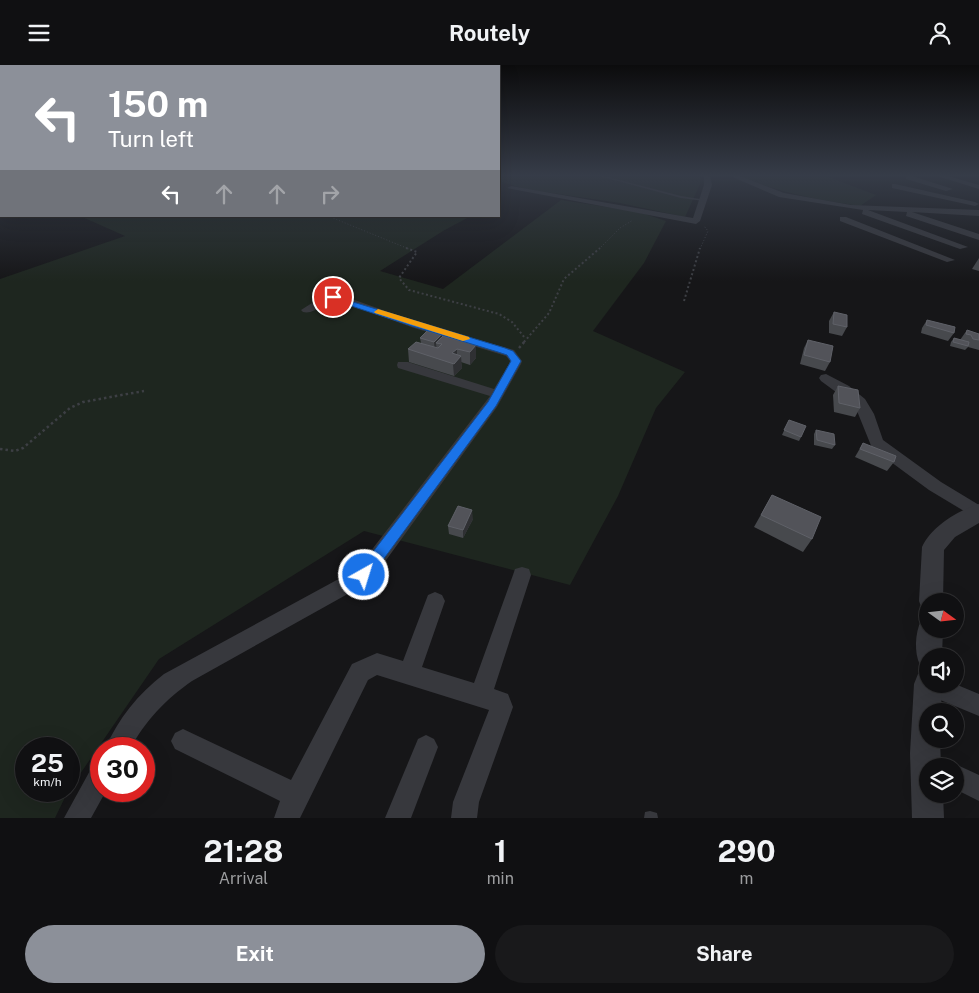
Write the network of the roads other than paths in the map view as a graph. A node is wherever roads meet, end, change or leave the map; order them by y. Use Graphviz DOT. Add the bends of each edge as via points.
graph roads {
  1 [pos="640,211"];
  2 [pos="700,211"];
  3 [pos="941,211"];
  4 [pos="952,211"];
  5 [pos="863,212"];
  6 [pos="905,213"];
  7 [pos="843,219"];
  8 [pos="929,221"];
  9 [pos="979,223"];
  10 [pos="908,228"];
  11 [pos="881,237"];
  12 [pos="979,237"];
  13 [pos="962,247"];
  14 [pos="950,260"];
  15 [pos="307,310"];
  16 [pos="404,365"];
  17 [pos="826,378"];
  18 [pos="498,394"];
  19 [pos="979,513"];
  20 [pos="522,575"];
  21 [pos="931,593"];
  22 [pos="435,601"];
  23 [pos="409,674"];
  24 [pos="928,693"];
  25 [pos="950,693"];
  26 [pos="481,695"];
  27 [pos="979,705"];
  28 [pos="124,737"];
  29 [pos="183,741"];
  30 [pos="426,747"];
  31 [pos="932,758"];
  32 [pos="964,780"];
  33 [pos="979,788"];
  34 [pos="90,795"];
  35 [pos="929,803"];
  36 [pos="292,807"];
  37 [pos="77,818"];
  38 [pos="398,818"];
  39 [pos="464,818"];
  40 [pos="928,818"];
  1 -- 2 [label="street" via="696,221"];
  3 -- 8 [label="street"];
  4 -- 9 [label="street"];
  5 -- 10 [label="street"];
  6 -- 8 [label="street"];
  7 -- 11 [label="street"];
  8 -- 10 [label="street"];
  8 -- 12 [label="street"];
  10 -- 11 [label="street"];
  10 -- 13 [label="street"];
  11 -- 14 [label="street"];
  15 -- 18 [label="street" via="327,298 338,297 415,325 510,353 516,361"];
  16 -- 18 [label="street"];
  17 -- 19 [label="street" via="862,404 878,444"];
  18 -- 28 [label="street" via="364,575 184,673 156,692 142,707"];
  19 -- 21 [label="street" via="947,531 932,547"];
  20 -- 26 [label="street"];
  22 -- 23 [label="street"];
  23 -- 26 [label="street"];
  23 -- 36 [label="street" via="377,664 360,672"];
  24 -- 31 [label="street"];
  25 -- 27 [label="street"];
  26 -- 39 [label="street" via="500,701 502,707 466,802"];
  29 -- 36 [label="street"];
  30 -- 38 [label="street"];
  32 -- 33 [label="street"];
  34 -- 37 [label="street"];
  35 -- 40 [label="street"];
}
